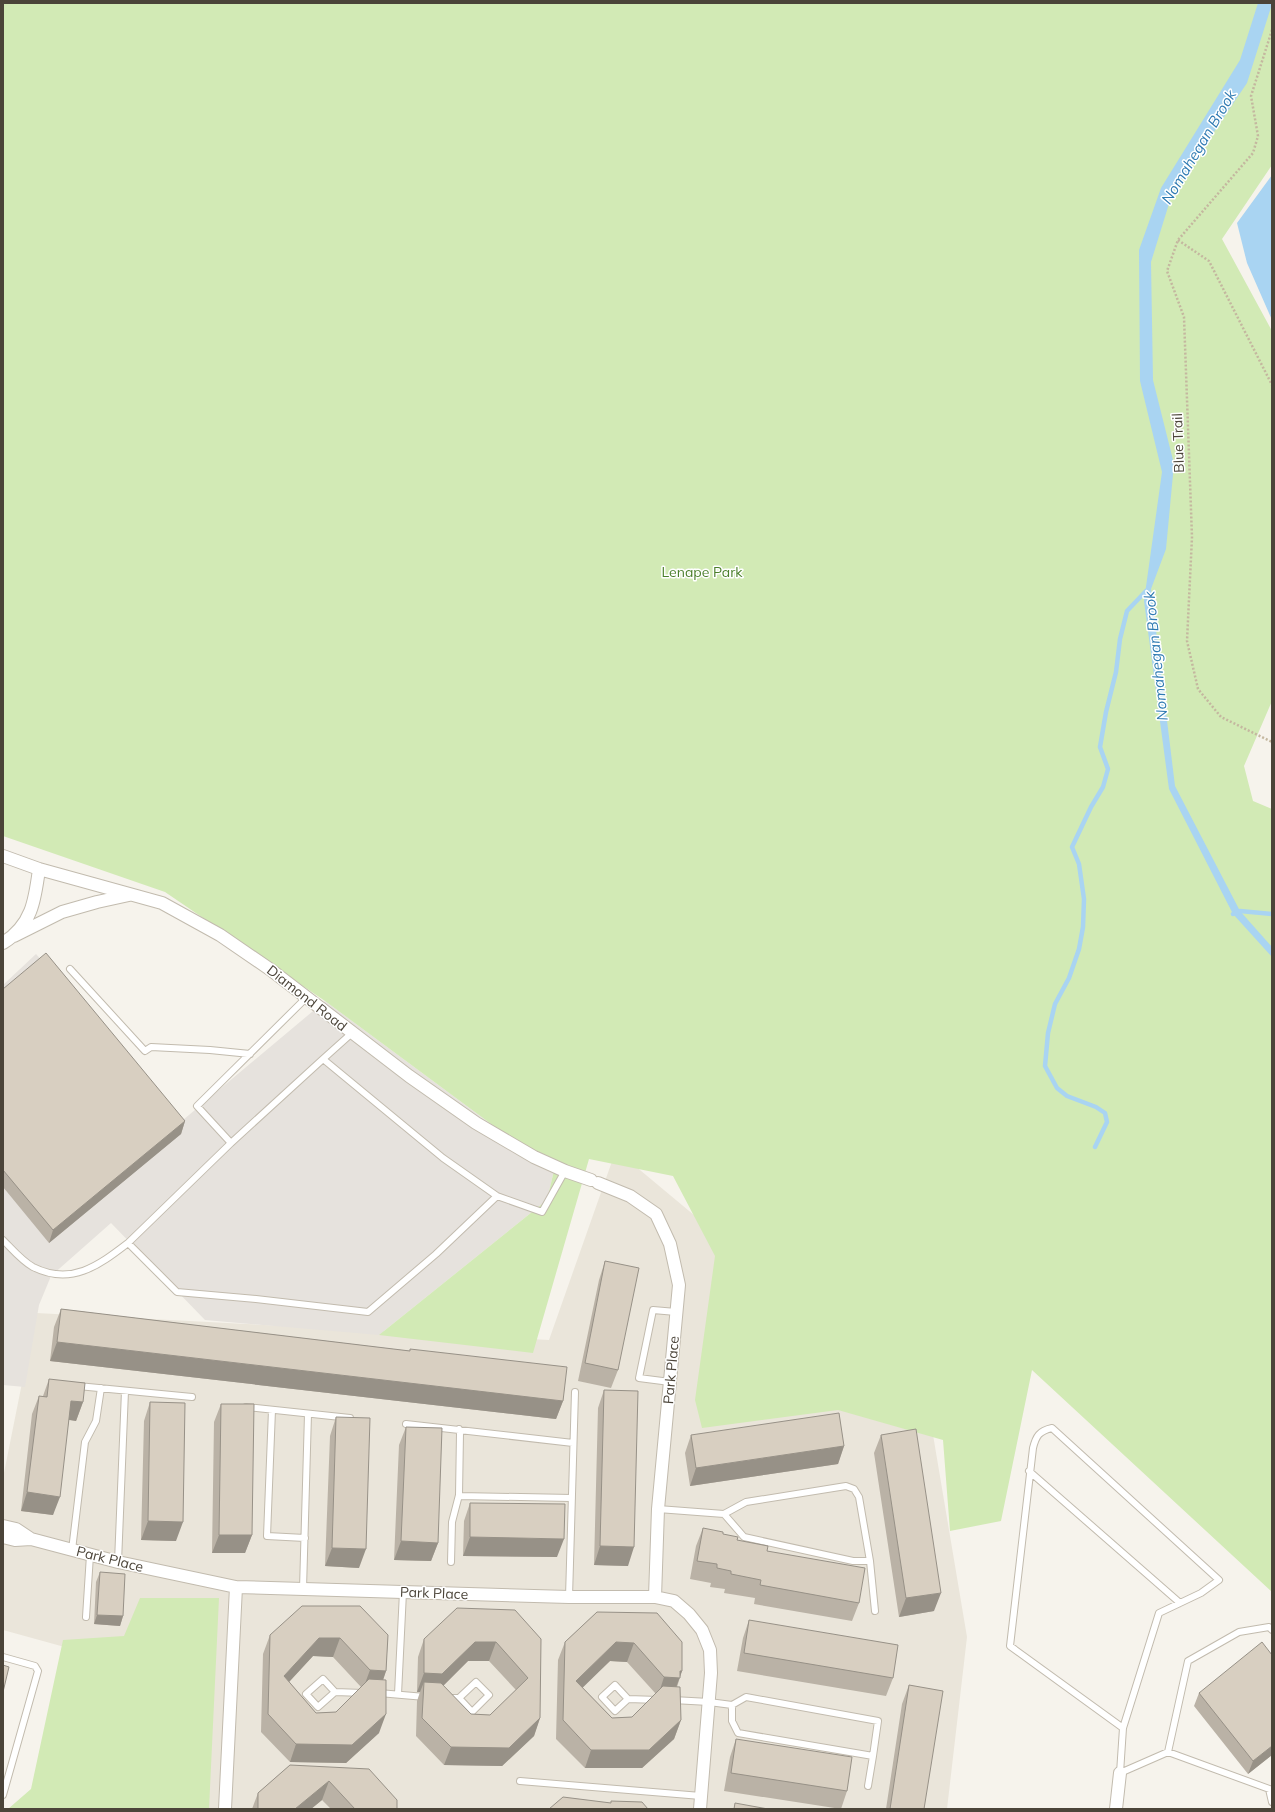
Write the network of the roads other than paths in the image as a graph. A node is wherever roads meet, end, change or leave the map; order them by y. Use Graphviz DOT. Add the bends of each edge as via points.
graph roads {
  1 [pos="3,856"];
  2 [pos="39,869"];
  3 [pos="132,895"];
  4 [pos="14,936"];
  5 [pos="3,943"];
  6 [pos="70,969"];
  7 [pos="307,997"];
  8 [pos="352,1033"];
  9 [pos="250,1054"];
  10 [pos="323,1059"];
  11 [pos="231,1143"];
  12 [pos="565,1171"];
  13 [pos="594,1182"];
  14 [pos="497,1196"];
  15 [pos="3,1240"];
  16 [pos="128,1243"];
  17 [pos="676,1312"];
  18 [pos="670,1382"];
  19 [pos="69,1385"];
  20 [pos="100,1388"];
  21 [pos="125,1391"];
  22 [pos="575,1392"];
  23 [pos="192,1397"];
  24 [pos="236,1405"];
  25 [pos="272,1410"];
  26 [pos="308,1414"];
  27 [pos="354,1419"];
  28 [pos="406,1424"];
  29 [pos="459,1429"];
  30 [pos="573,1443"];
  31 [pos="1029,1470"];
  32 [pos="459,1496"];
  33 [pos="572,1498"];
  34 [pos="658,1509"];
  35 [pos="724,1514"];
  36 [pos="3,1526"];
  37 [pos="3,1537"];
  38 [pos="305,1538"];
  39 [pos="31,1539"];
  40 [pos="72,1550"];
  41 [pos="90,1555"];
  42 [pos="870,1561"];
  43 [pos="118,1562"];
  44 [pos="451,1562"];
  45 [pos="236,1587"];
  46 [pos="303,1589"];
  47 [pos="403,1592"];
  48 [pos="569,1597"];
  49 [pos="655,1597"];
  50 [pos="1180,1603"];
  51 [pos="875,1611"];
  52 [pos="86,1617"];
  53 [pos="1272,1630"];
  54 [pos="3,1657"];
  55 [pos="335,1692"];
  56 [pos="398,1694"];
  57 [pos="430,1697"];
  58 [pos="444,1698"];
  59 [pos="459,1698"];
  60 [pos="628,1699"];
  61 [pos="709,1702"];
  62 [pos="732,1705"];
  63 [pos="1123,1728"];
  64 [pos="1168,1752"];
  65 [pos="873,1756"];
  66 [pos="1120,1772"];
  67 [pos="520,1781"];
  68 [pos="868,1786"];
  69 [pos="1270,1789"];
  70 [pos="3,1795"];
  71 [pos="701,1796"];
  72 [pos="1272,1802"];
  73 [pos="225,1809"];
  74 [pos="700,1809"];
  75 [pos="1116,1809"];
  1 -- 2 [label="street, Diamond Road"];
  2 -- 3 [label="street, Diamond Road"];
  2 -- 4 [label="street" via="32,910"];
  3 -- 4 [label="street" via="62,912"];
  3 -- 7 [label="street, Diamond Road" via="162,903 220,935"];
  4 -- 5 [label="street"];
  6 -- 9 [label="lane" via="145,1051 151,1047"];
  7 -- 8 [label="street, Diamond Road"];
  7 -- 9 [label="lane"];
  8 -- 10 [label="lane"];
  8 -- 12 [label="street, Diamond Road" via="476,1123 534,1157"];
  9 -- 11 [label="lane" via="197,1106"];
  10 -- 11 [label="lane"];
  10 -- 14 [label="lane" via="443,1158"];
  11 -- 16 [label="lane"];
  12 -- 13 [label="street, Diamond Road"];
  12 -- 14 [label="lane" via="542,1212"];
  13 -- 17 [label="street, Park Place" via="630,1196 656,1214 670,1244 679,1285"];
  14 -- 16 [label="lane" via="436,1254 368,1312 177,1292"];
  15 -- 16 [label="lane" via="32,1266 55,1275 80,1273"];
  17 -- 18 [label="street, Park Place"];
  17 -- 18 [label="lane" via="653,1310 639,1378"];
  18 -- 34 [label="street, Park Place"];
  19 -- 20 [label="lane"];
  20 -- 21 [label="lane"];
  20 -- 40 [label="lane" via="96,1421 85,1442"];
  21 -- 23 [label="lane"];
  21 -- 43 [label="lane"];
  22 -- 30 [label="lane"];
  24 -- 25 [label="lane"];
  25 -- 26 [label="lane"];
  25 -- 38 [label="lane" via="267,1536"];
  26 -- 27 [label="lane"];
  26 -- 38 [label="lane"];
  28 -- 29 [label="lane"];
  29 -- 30 [label="lane"];
  29 -- 32 [label="lane"];
  30 -- 33 [label="lane"];
  31 -- 50 [label="lane"];
  31 -- 50 [label="lane" via="1036,1436 1042,1430 1052,1428 1219,1580 1201,1593"];
  31 -- 63 [label="lane" via="1010,1646"];
  32 -- 33 [label="lane"];
  32 -- 44 [label="lane" via="452,1522"];
  33 -- 48 [label="lane"];
  34 -- 35 [label="lane"];
  34 -- 49 [label="street, Park Place"];
  35 -- 42 [label="lane" via="744,1537 853,1561"];
  35 -- 42 [label="lane" via="746,1502 846,1486 854,1488 859,1497"];
  36 -- 39 [label="street" via="16,1529"];
  37 -- 39 [label="street" via="15,1540"];
  38 -- 46 [label="lane"];
  39 -- 40 [label="street, Park Place"];
  40 -- 41 [label="street, Park Place"];
  41 -- 43 [label="street, Park Place"];
  41 -- 52 [label="lane"];
  42 -- 51 [label="lane"];
  43 -- 45 [label="street, Park Place"];
  45 -- 46 [label="street, Park Place"];
  45 -- 73 [label="street"];
  46 -- 47 [label="street, Park Place"];
  47 -- 48 [label="street, Park Place"];
  47 -- 56 [label="lane"];
  48 -- 49 [label="street, Park Place"];
  49 -- 61 [label="street, Park Place" via="674,1601 702,1630 710,1650"];
  50 -- 63 [label="lane" via="1159,1613"];
  53 -- 64 [label="lane" via="1269,1627 1239,1632 1188,1661"];
  54 -- 70 [label="lane" via="36,1666 38,1671"];
  55 -- 55 [label="lane" via="323,1679 306,1694 318,1707"];
  55 -- 56 [label="lane"];
  56 -- 57 [label="lane"];
  58 -- 59 [label="lane"];
  59 -- 59 [label="lane" via="472,1712 489,1695 476,1682"];
  60 -- 61 [label="lane"];
  61 -- 62 [label="lane"];
  61 -- 71 [label="street, Park Place"];
  62 -- 65 [label="lane" via="732,1721 738,1733"];
  62 -- 65 [label="lane" via="746,1698 878,1721"];
  63 -- 66 [label="lane"];
  64 -- 66 [label="lane"];
  64 -- 69 [label="lane"];
  65 -- 68 [label="lane"];
  66 -- 75 [label="street"];
  67 -- 71 [label="lane"];
  69 -- 72 [label="lane"];
  71 -- 74 [label="street, Park Place"];
}
